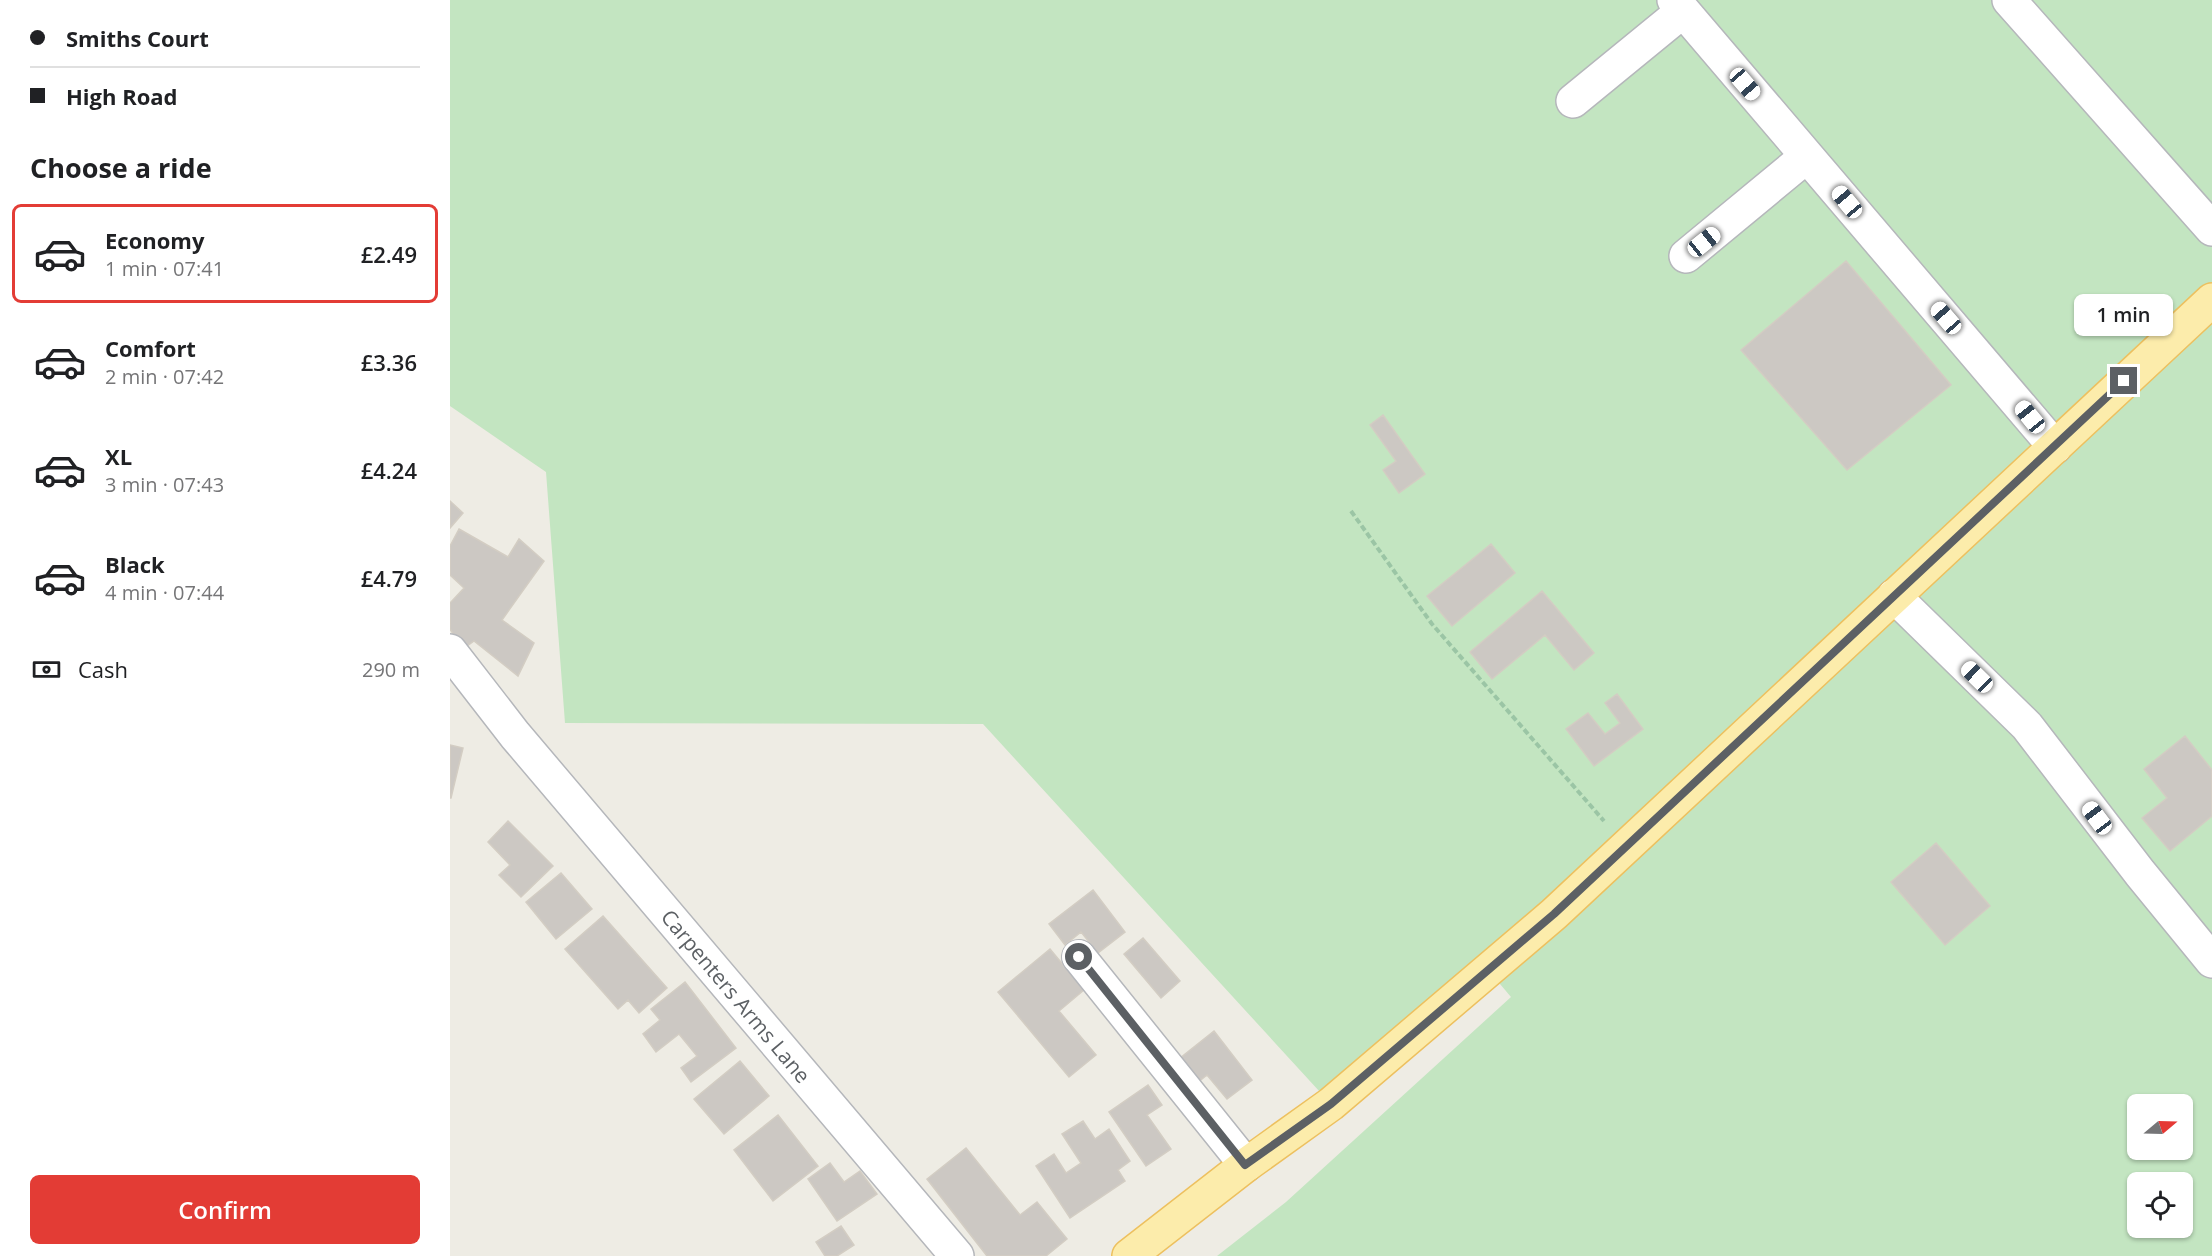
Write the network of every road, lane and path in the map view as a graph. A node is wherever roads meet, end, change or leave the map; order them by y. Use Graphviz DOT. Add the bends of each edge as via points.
graph roads {
  1 [pos="2009,0"];
  2 [pos="1679,6"];
  3 [pos="1573,101"];
  4 [pos="1807,156"];
  5 [pos="2212,229"];
  6 [pos="1686,256"];
  7 [pos="2212,300"];
  8 [pos="2055,447"];
  9 [pos="1351,511"];
  10 [pos="1894,596"];
  11 [pos="450,651"];
  12 [pos="1626,847"];
  13 [pos="1079,957"];
  14 [pos="2212,962"];
  15 [pos="1245,1165"];
  16 [pos="957,1256"];
  17 [pos="1129,1256"];
  1 -- 5 [label="street"];
  2 -- 3 [label="street"];
  2 -- 4 [label="street"];
  4 -- 6 [label="street"];
  4 -- 8 [label="street"];
  7 -- 8 [label="main road"];
  8 -- 10 [label="main road"];
  9 -- 12 [label="path" via="1432,624"];
  10 -- 12 [label="main road"];
  10 -- 14 [label="street" via="2027,726"];
  11 -- 16 [label="street, Carpenters Arms Lane" via="515,735"];
  12 -- 15 [label="main road" via="1505,957 1331,1104"];
  13 -- 15 [label="street"];
  15 -- 17 [label="main road"];
}
